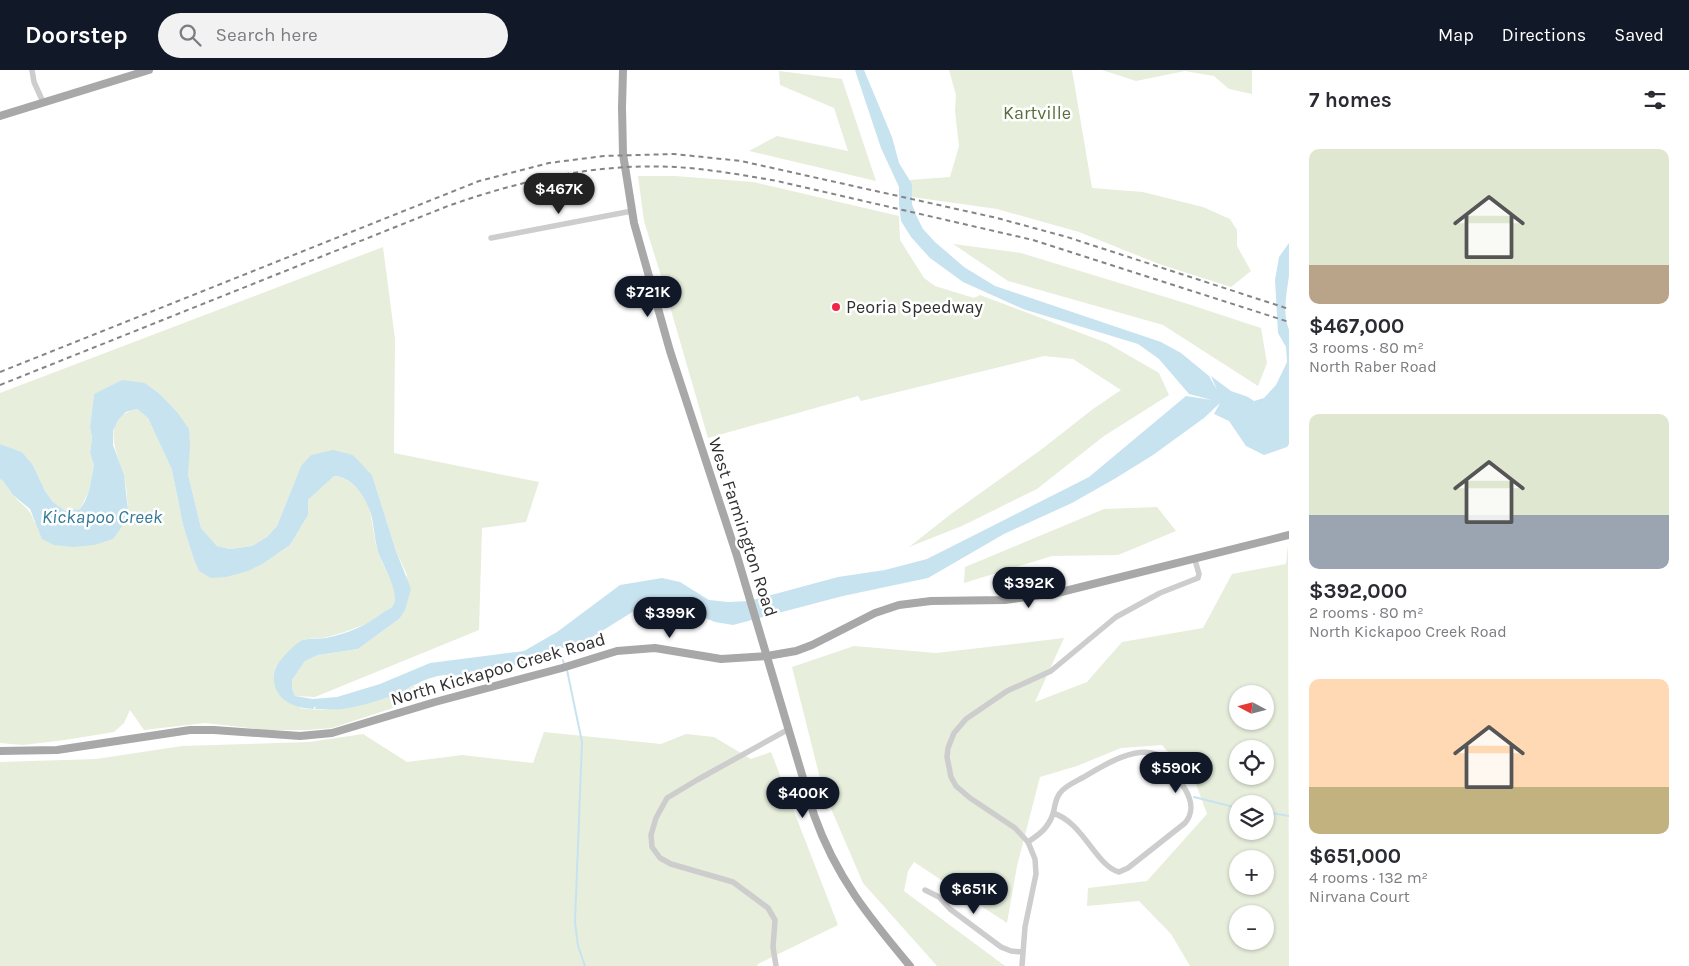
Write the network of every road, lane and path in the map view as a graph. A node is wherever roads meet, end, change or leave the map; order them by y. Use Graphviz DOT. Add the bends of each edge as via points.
graph roads {
  1 [pos="32,70"];
  2 [pos="149,70"];
  3 [pos="624,70"];
  4 [pos="43,102"];
  5 [pos="0,116"];
  6 [pos="632,211"];
  7 [pos="491,238"];
  8 [pos="1289,535"];
  9 [pos="1195,560"];
  10 [pos="767,656"];
  11 [pos="788,729"];
  12 [pos="0,751"];
  13 [pos="1053,813"];
  14 [pos="1028,842"];
  15 [pos="925,890"];
  16 [pos="1022,952"];
  17 [pos="776,966"];
  18 [pos="910,966"];
  19 [pos="1022,966"];
  1 -- 4 [label="street"];
  2 -- 4 [label="main road"];
  3 -- 6 [label="main road, West Farmington Road" via="622,129"];
  4 -- 5 [label="main road"];
  6 -- 7 [label="street"];
  6 -- 10 [label="main road, West Farmington Road" via="670,351"];
  8 -- 9 [label="main road, North Kickapoo Creek Road"];
  9 -- 10 [label="main road, North Kickapoo Creek Road" via="1034,597 899,605 875,613 812,645"];
  9 -- 14 [label="street" via="1198,578 1160,593 1116,617 1051,671 1007,691 966,719 954,733 948,757 956,786 1015,828"];
  10 -- 11 [label="main road, West Farmington Road"];
  10 -- 12 [label="main road, North Kickapoo Creek Road" via="721,659 655,648 617,651 325,734 300,736 190,730 57,750"];
  11 -- 17 [label="street" via="668,798 656,818 651,835 652,847 660,858 733,882 768,908 775,920 773,947"];
  11 -- 18 [label="main road, West Farmington Road" via="814,815 832,858 853,895"];
  13 -- 13 [label="street" via="1058,796 1067,787 1112,761 1143,753 1156,754 1166,760 1189,796 1192,807 1183,825 1119,872 1109,867 1072,824"];
  13 -- 14 [label="street" via="1045,830"];
  14 -- 16 [label="street" via="1036,866"];
  15 -- 16 [label="street" via="939,897 1000,947"];
  16 -- 19 [label="street"];
}
